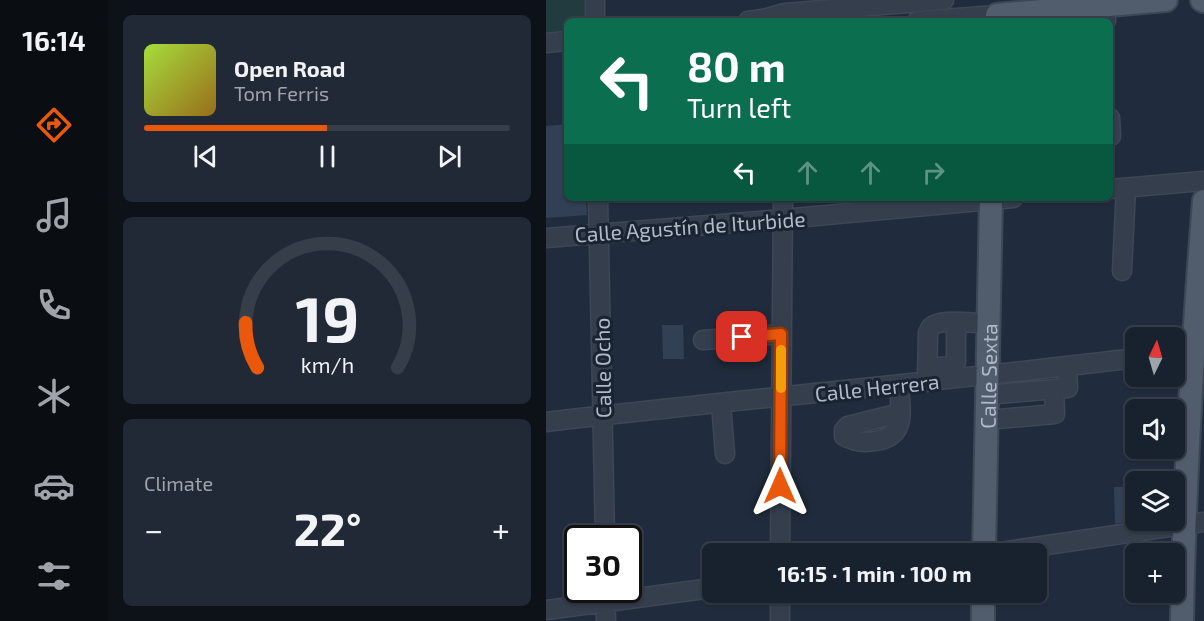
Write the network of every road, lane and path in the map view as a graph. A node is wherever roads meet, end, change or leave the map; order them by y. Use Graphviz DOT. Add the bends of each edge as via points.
graph roads {
  1 [pos="595,0"];
  2 [pos="944,0"];
  3 [pos="1166,0"];
  4 [pos="1106,9"];
  5 [pos="784,11"];
  6 [pos="997,12"];
  7 [pos="869,14"];
  8 [pos="595,18"];
  9 [pos="765,18"];
  10 [pos="944,18"];
  11 [pos="564,41"];
  12 [pos="546,43"];
  13 [pos="1204,181"];
  14 [pos="1118,189"];
  15 [pos="598,201"];
  16 [pos="783,201"];
  17 [pos="952,201"];
  18 [pos="999,201"];
  19 [pos="1204,201"];
  20 [pos="882,204"];
  21 [pos="783,219"];
  22 [pos="599,234"];
  23 [pos="546,237"];
  24 [pos="1122,271"];
  25 [pos="956,323"];
  26 [pos="990,324"];
  27 [pos="781,334"];
  28 [pos="703,340"];
  29 [pos="1190,352"];
  30 [pos="1125,359"];
  31 [pos="1066,367"];
  32 [pos="927,375"];
  33 [pos="899,385"];
  34 [pos="987,386"];
  35 [pos="1054,389"];
  36 [pos="781,396"];
  37 [pos="721,403"];
  38 [pos="900,413"];
  39 [pos="603,416"];
  40 [pos="987,420"];
  41 [pos="546,423"];
  42 [pos="725,454"];
  43 [pos="1194,523"];
  44 [pos="604,525"];
  45 [pos="780,543"];
  46 [pos="986,543"];
  47 [pos="1047,545"];
  48 [pos="702,589"];
  49 [pos="642,593"];
  50 [pos="576,603"];
  51 [pos="605,603"];
  52 [pos="780,603"];
  53 [pos="983,603"];
  54 [pos="546,610"];
  55 [pos="606,621"];
  56 [pos="780,621"];
  57 [pos="983,621"];
  58 [pos="1182,621"];
  1 -- 8 [label="street"];
  2 -- 7 [label="street"];
  3 -- 4 [label="main road"];
  4 -- 6 [label="main road"];
  5 -- 7 [label="street"];
  5 -- 9 [label="street"];
  6 -- 10 [label="street"];
  11 -- 12 [label="street"];
  13 -- 14 [label="street"];
  14 -- 24 [label="street"];
  15 -- 22 [label="street, Calle Ocho"];
  16 -- 21 [label="street"];
  17 -- 20 [label="street, Calle Agustín de Iturbide"];
  18 -- 26 [label="main road, Calle Sexta"];
  19 -- 29 [label="main road"];
  20 -- 21 [label="street, Calle Agustín de Iturbide"];
  21 -- 22 [label="street, Calle Agustín de Iturbide"];
  21 -- 27 [label="street"];
  22 -- 23 [label="street, Calle Agustín de Iturbide"];
  22 -- 39 [label="street, Calle Ocho"];
  25 -- 26 [label="street"];
  25 -- 32 [label="street" via="956,362"];
  25 -- 32 [label="street" via="931,327"];
  26 -- 34 [label="main road, Calle Sexta"];
  27 -- 28 [label="street"];
  27 -- 36 [label="street"];
  29 -- 43 [label="main road"];
  30 -- 31 [label="street, Calle Herrera"];
  31 -- 34 [label="street, Calle Herrera"];
  31 -- 35 [label="street" via="1068,388"];
  32 -- 33 [label="street, Calle Herrera"];
  32 -- 34 [label="street, Calle Herrera"];
  33 -- 36 [label="street, Calle Herrera"];
  33 -- 38 [label="street"];
  34 -- 35 [label="street"];
  34 -- 40 [label="main road, Calle Sexta"];
  35 -- 40 [label="street" via="1055,414"];
  36 -- 37 [label="street, Calle Herrera"];
  36 -- 45 [label="street"];
  37 -- 39 [label="street, Calle Herrera"];
  37 -- 42 [label="street"];
  39 -- 41 [label="street, Calle Herrera"];
  39 -- 44 [label="street, Calle Ocho"];
  40 -- 46 [label="main road, Calle Sexta"];
  43 -- 47 [label="street"];
  43 -- 58 [label="main road"];
  48 -- 49 [label="street"];
  50 -- 54 [label="street"];
  51 -- 55 [label="street"];
  52 -- 56 [label="street"];
  53 -- 57 [label="main road"];
}
